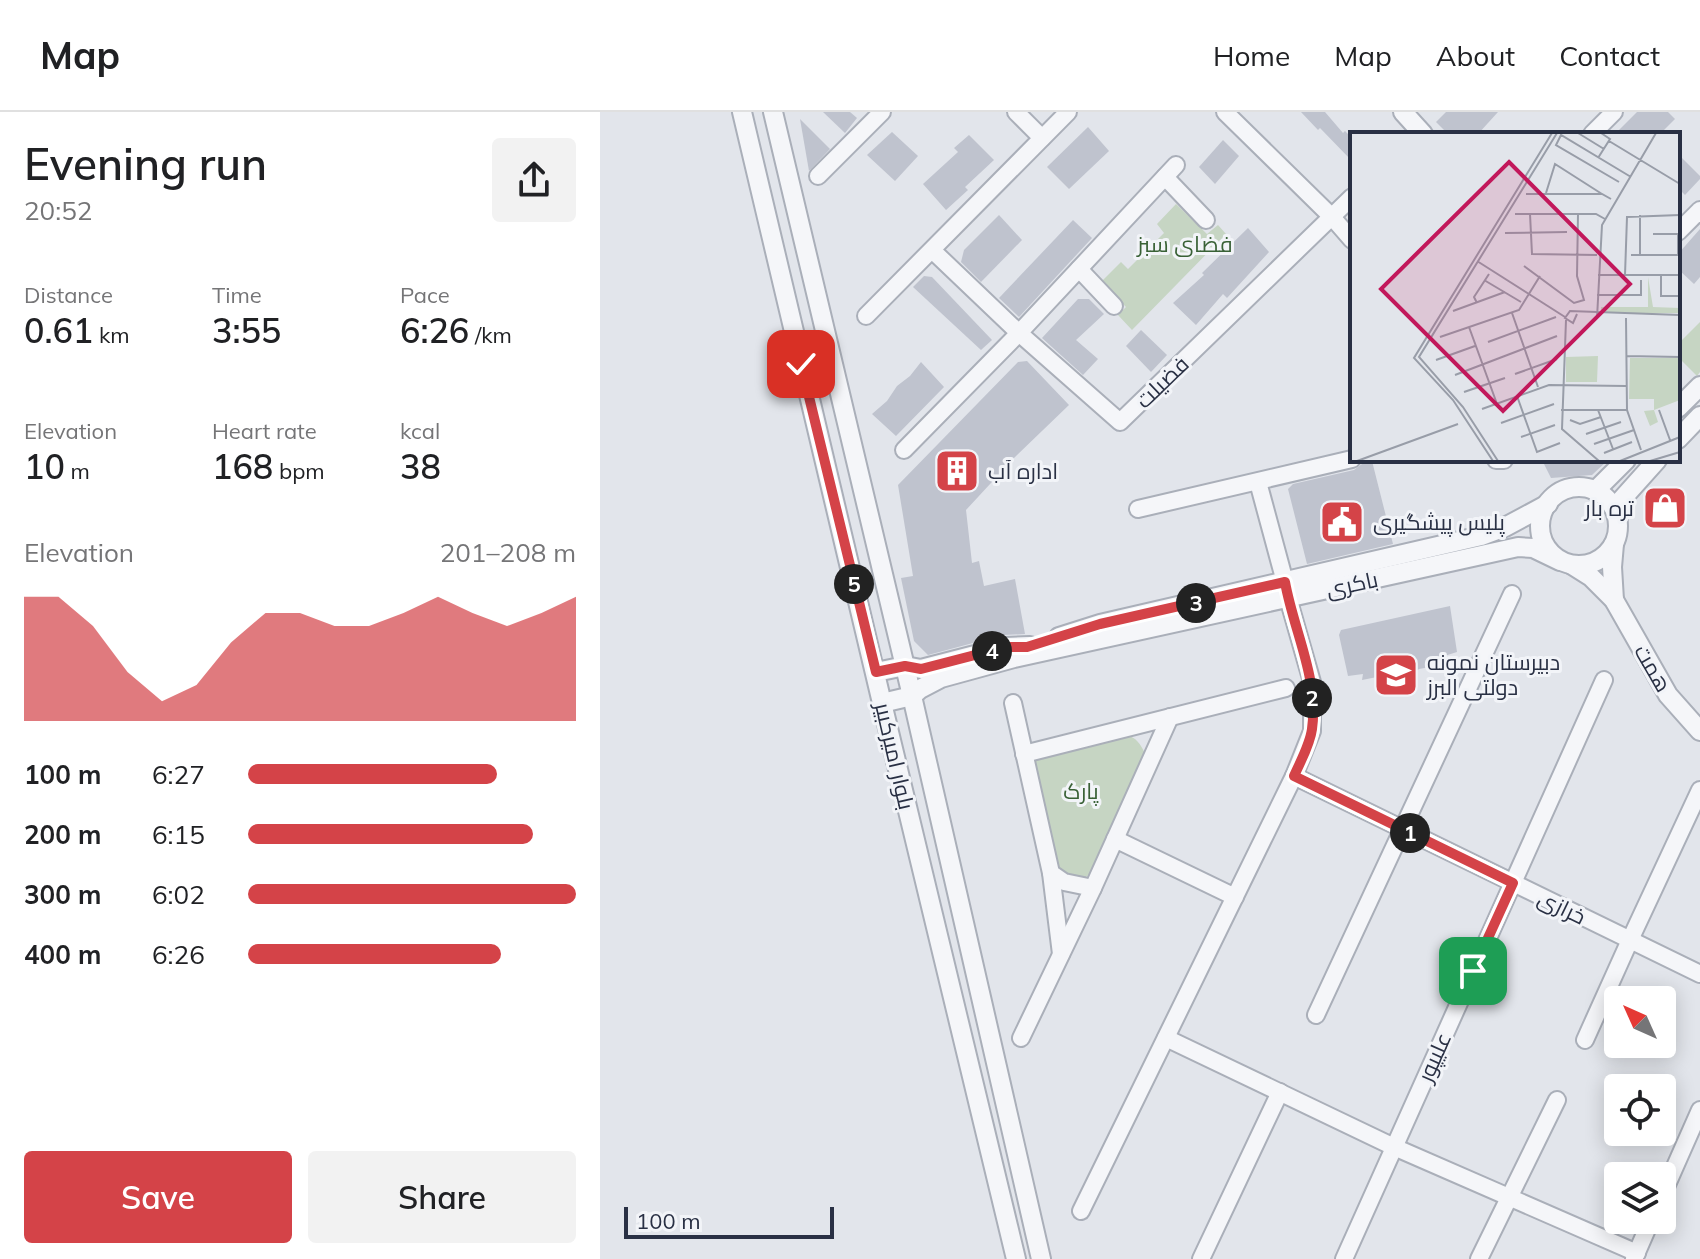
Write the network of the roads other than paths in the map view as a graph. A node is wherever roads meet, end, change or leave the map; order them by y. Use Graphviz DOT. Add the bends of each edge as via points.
graph roads {
  1 [pos="742,112"];
  2 [pos="773,112"];
  3 [pos="882,112"];
  4 [pos="1016,112"];
  5 [pos="1068,112"];
  6 [pos="1225,112"];
  7 [pos="1403,112"];
  8 [pos="1614,112"];
  9 [pos="1420,132"];
  10 [pos="1594,132"];
  11 [pos="1042,138"];
  12 [pos="818,176"];
  13 [pos="1350,199"];
  14 [pos="1700,210"];
  15 [pos="1332,217"];
  16 [pos="1206,220"];
  17 [pos="1680,230"];
  18 [pos="1350,238"];
  19 [pos="932,250"];
  20 [pos="1079,269"];
  21 [pos="1114,306"];
  22 [pos="866,316"];
  23 [pos="1019,333"];
  24 [pos="1700,386"];
  25 [pos="1680,401"];
  26 [pos="1700,415"];
  27 [pos="1680,437"];
  28 [pos="904,450"];
  29 [pos="1350,459"];
  30 [pos="1624,462"];
  31 [pos="1655,462"];
  32 [pos="1258,482"];
  33 [pos="1595,491"];
  34 [pos="1548,504"];
  35 [pos="1614,508"];
  36 [pos="1138,509"];
  37 [pos="1614,544"];
  38 [pos="1566,563"];
  39 [pos="1287,590"];
  40 [pos="1512,594"];
  41 [pos="1614,600"];
  42 [pos="905,666"];
  43 [pos="876,672"];
  44 [pos="1604,680"];
  45 [pos="1286,688"];
  46 [pos="912,696"];
  47 [pos="882,703"];
  48 [pos="1013,703"];
  49 [pos="1170,717"];
  50 [pos="1700,731"];
  51 [pos="1024,754"];
  52 [pos="1294,776"];
  53 [pos="1700,790"];
  54 [pos="1403,829"];
  55 [pos="1115,839"];
  56 [pos="1051,873"];
  57 [pos="1513,883"];
  58 [pos="1093,888"];
  59 [pos="1235,897"];
  60 [pos="1630,940"];
  61 [pos="1061,954"];
  62 [pos="1700,974"];
  63 [pos="1316,1015"];
  64 [pos="1021,1038"];
  65 [pos="1166,1038"];
  66 [pos="1585,1040"];
  67 [pos="1280,1092"];
  68 [pos="1557,1100"];
  69 [pos="1700,1110"];
  70 [pos="1696,1128"];
  71 [pos="1394,1147"];
  72 [pos="1676,1168"];
  73 [pos="1509,1197"];
  74 [pos="1081,1211"];
  75 [pos="1645,1234"];
  76 [pos="1636,1256"];
  77 [pos="1016,1259"];
  78 [pos="1041,1259"];
  79 [pos="1201,1259"];
  80 [pos="1344,1259"];
  81 [pos="1479,1259"];
  1 -- 43 [label="street, بلوار امیرکبیر"];
  2 -- 42 [label="street, بلوار امیرکبیر"];
  3 -- 12 [label="street"];
  4 -- 11 [label="street"];
  5 -- 11 [label="street"];
  6 -- 15 [label="street"];
  7 -- 9 [label="street"];
  8 -- 10 [label="street"];
  11 -- 19 [label="street"];
  13 -- 15 [label="street, فضیلت"];
  14 -- 17 [label="street"];
  15 -- 18 [label="street"];
  15 -- 23 [label="street, فضیلت" via="1120,422"];
  16 -- 20 [label="street" via="1170,171"];
  19 -- 22 [label="street"];
  19 -- 23 [label="street, فضیلت"];
  20 -- 21 [label="street"];
  20 -- 23 [label="street"];
  23 -- 28 [label="street"];
  24 -- 25 [label="street"];
  25 -- 26 [label="street"];
  26 -- 27 [label="street"];
  29 -- 32 [label="street"];
  30 -- 33 [label="street"];
  31 -- 35 [label="street"];
  32 -- 36 [label="street"];
  32 -- 39 [label="street"];
  33 -- 34 [label="street" via="1569,489"];
  33 -- 35 [label="street"];
  34 -- 38 [label="street" via="1540,528 1543,541"];
  34 -- 39 [label="street, باکری" via="1481,536"];
  35 -- 37 [label="street"];
  37 -- 38 [label="street" via="1596,561"];
  37 -- 41 [label="street"];
  38 -- 39 [label="street, باکری" via="1518,547"];
  38 -- 41 [label="street" via="1591,577"];
  39 -- 42 [label="street, باکری" via="1100,624 1027,647 1006,647 921,669"];
  39 -- 46 [label="street, باکری" via="941,678"];
  39 -- 52 [label="street" via="1312,682 1312,731"];
  40 -- 54 [label="street"];
  41 -- 50 [label="street, همت" via="1668,695"];
  42 -- 43 [label="street, باکری"];
  42 -- 46 [label="street, بلوار امیرکبیر"];
  43 -- 47 [label="street, بلوار امیرکبیر"];
  44 -- 57 [label="street, علیپور"];
  45 -- 49 [label="street"];
  46 -- 47 [label="street, باکری"];
  46 -- 78 [label="street, بلوار امیرکبیر"];
  47 -- 77 [label="street, بلوار امیرکبیر"];
  48 -- 51 [label="street"];
  49 -- 51 [label="street"];
  49 -- 55 [label="street"];
  51 -- 56 [label="street"];
  52 -- 54 [label="street, خرازی"];
  52 -- 59 [label="street"];
  53 -- 60 [label="street"];
  54 -- 57 [label="street, خرازی"];
  54 -- 63 [label="street"];
  55 -- 58 [label="street"];
  55 -- 59 [label="street"];
  56 -- 58 [label="street" via="1064,882"];
  56 -- 61 [label="street"];
  57 -- 60 [label="street, خرازی"];
  57 -- 71 [label="street, علیپور"];
  58 -- 61 [label="street"];
  59 -- 65 [label="street"];
  60 -- 62 [label="street, خرازی"];
  60 -- 66 [label="street"];
  61 -- 64 [label="street"];
  65 -- 67 [label="street"];
  65 -- 74 [label="street"];
  67 -- 71 [label="street"];
  67 -- 79 [label="street"];
  68 -- 73 [label="street"];
  69 -- 70 [label="street"];
  70 -- 72 [label="street"];
  71 -- 73 [label="street"];
  71 -- 80 [label="street, علیپور"];
  73 -- 76 [label="street"];
  73 -- 81 [label="street"];
  75 -- 76 [label="street"];
}
